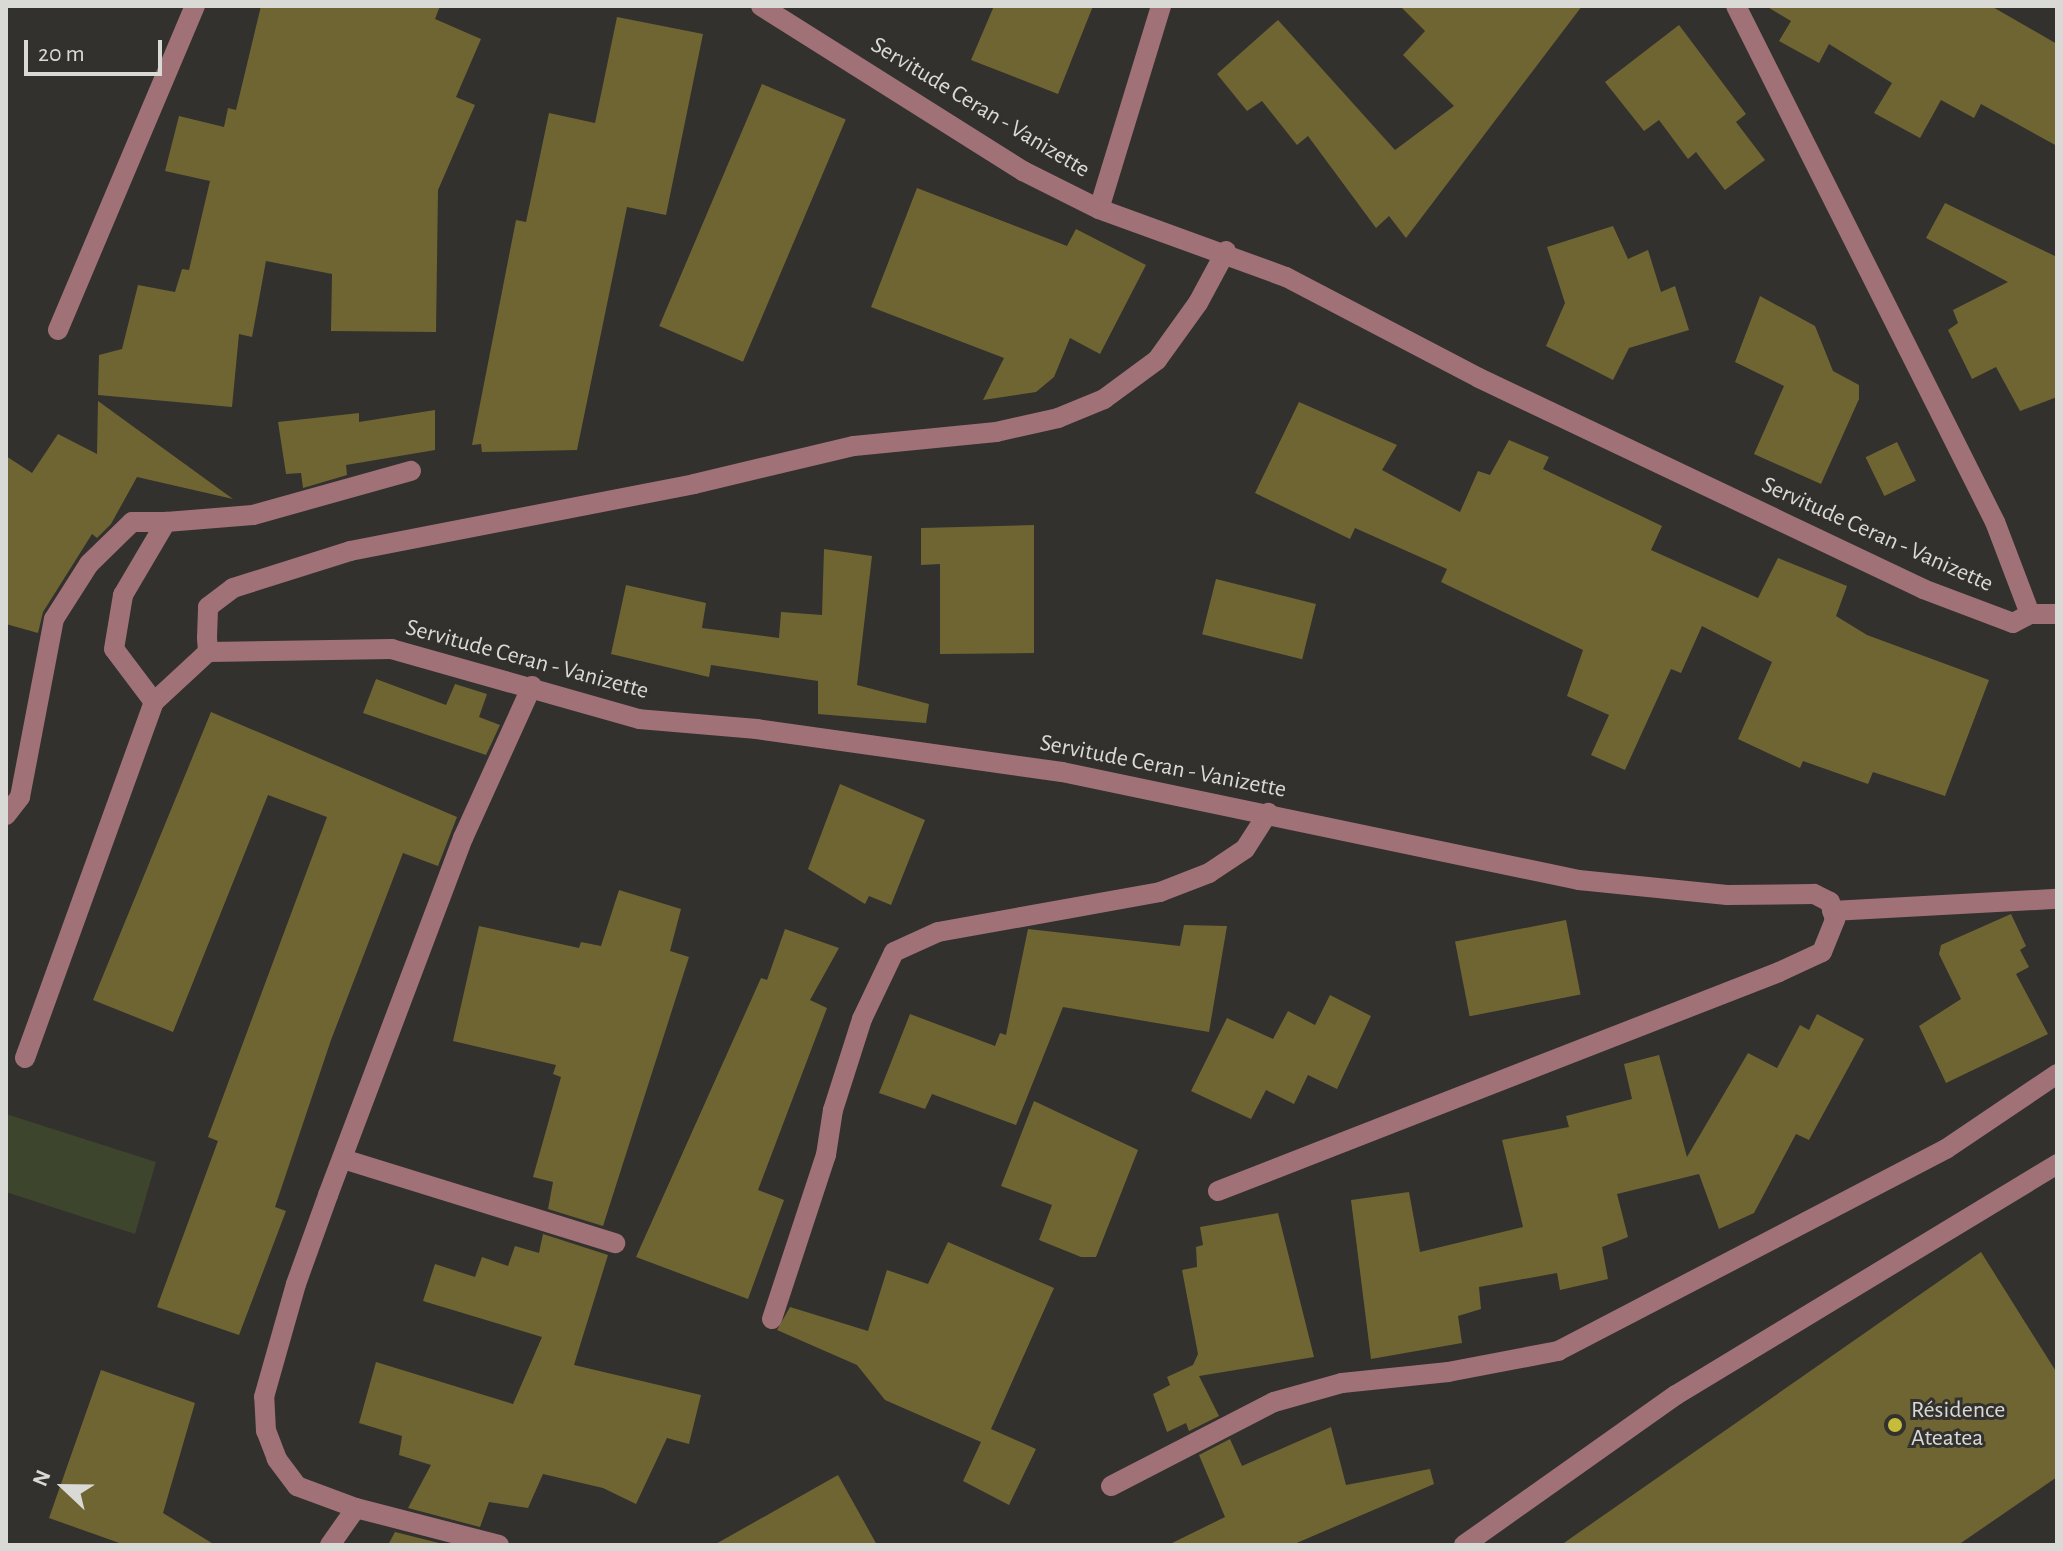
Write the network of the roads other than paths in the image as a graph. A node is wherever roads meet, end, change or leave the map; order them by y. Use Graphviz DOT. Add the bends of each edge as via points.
graph roads {
  1 [pos="195,6"];
  2 [pos="761,6"];
  3 [pos="1161,6"];
  4 [pos="1736,6"];
  5 [pos="1099,209"];
  6 [pos="1226,251"];
  7 [pos="58,330"];
  8 [pos="411,471"];
  9 [pos="166,522"];
  10 [pos="2030,614"];
  11 [pos="2057,614"];
  12 [pos="208,652"];
  13 [pos="532,686"];
  14 [pos="154,702"];
  15 [pos="1268,813"];
  16 [pos="6,815"];
  17 [pos="2057,899"];
  18 [pos="1832,911"];
  19 [pos="25,1058"];
  20 [pos="2057,1074"];
  21 [pos="343,1159"];
  22 [pos="2057,1164"];
  23 [pos="1218,1191"];
  24 [pos="615,1243"];
  25 [pos="772,1319"];
  26 [pos="1111,1486"];
  27 [pos="356,1508"];
  28 [pos="330,1545"];
  29 [pos="499,1545"];
  30 [pos="1464,1545"];
  1 -- 7 [label="street"];
  2 -- 5 [label="street, Servitude Ceran - Vanizette" via="1023,171"];
  3 -- 5 [label="street"];
  4 -- 10 [label="street, Servitude Ceran - Vanizette" via="1957,441"];
  5 -- 6 [label="street, Servitude Ceran - Vanizette"];
  6 -- 10 [label="street, Servitude Ceran - Vanizette" via="1923,589 2013,623"];
  6 -- 12 [label="street" via="1198,303 1157,360 1104,399 996,432 854,446 694,484 350,551 233,588 208,607"];
  8 -- 9 [label="street" via="253,515"];
  9 -- 14 [label="street" via="123,595 114,649"];
  9 -- 16 [label="street" via="132,522 89,564 54,619 20,797"];
  10 -- 11 [label="street"];
  12 -- 13 [label="street, Servitude Ceran - Vanizette" via="392,649"];
  12 -- 14 [label="street"];
  13 -- 15 [label="street, Servitude Ceran - Vanizette" via="639,719 757,729 1062,772"];
  13 -- 21 [label="street" via="463,838"];
  14 -- 19 [label="street" via="116,819"];
  15 -- 18 [label="street, Servitude Ceran - Vanizette" via="1579,880 1727,895 1814,894 1830,902"];
  15 -- 25 [label="street" via="1245,849 1209,873 1160,892 938,932 894,952 862,1019 833,1110 826,1155"];
  17 -- 18 [label="street"];
  18 -- 23 [label="street" via="1835,920 1822,952"];
  20 -- 26 [label="street" via="1946,1149 1558,1351 1506,1363 1342,1383 1274,1402"];
  21 -- 24 [label="street"];
  21 -- 27 [label="street" via="296,1284 264,1397 266,1431 277,1459 297,1486"];
  22 -- 30 [label="street" via="1676,1395"];
  27 -- 28 [label="street"];
  27 -- 29 [label="street"];
}
